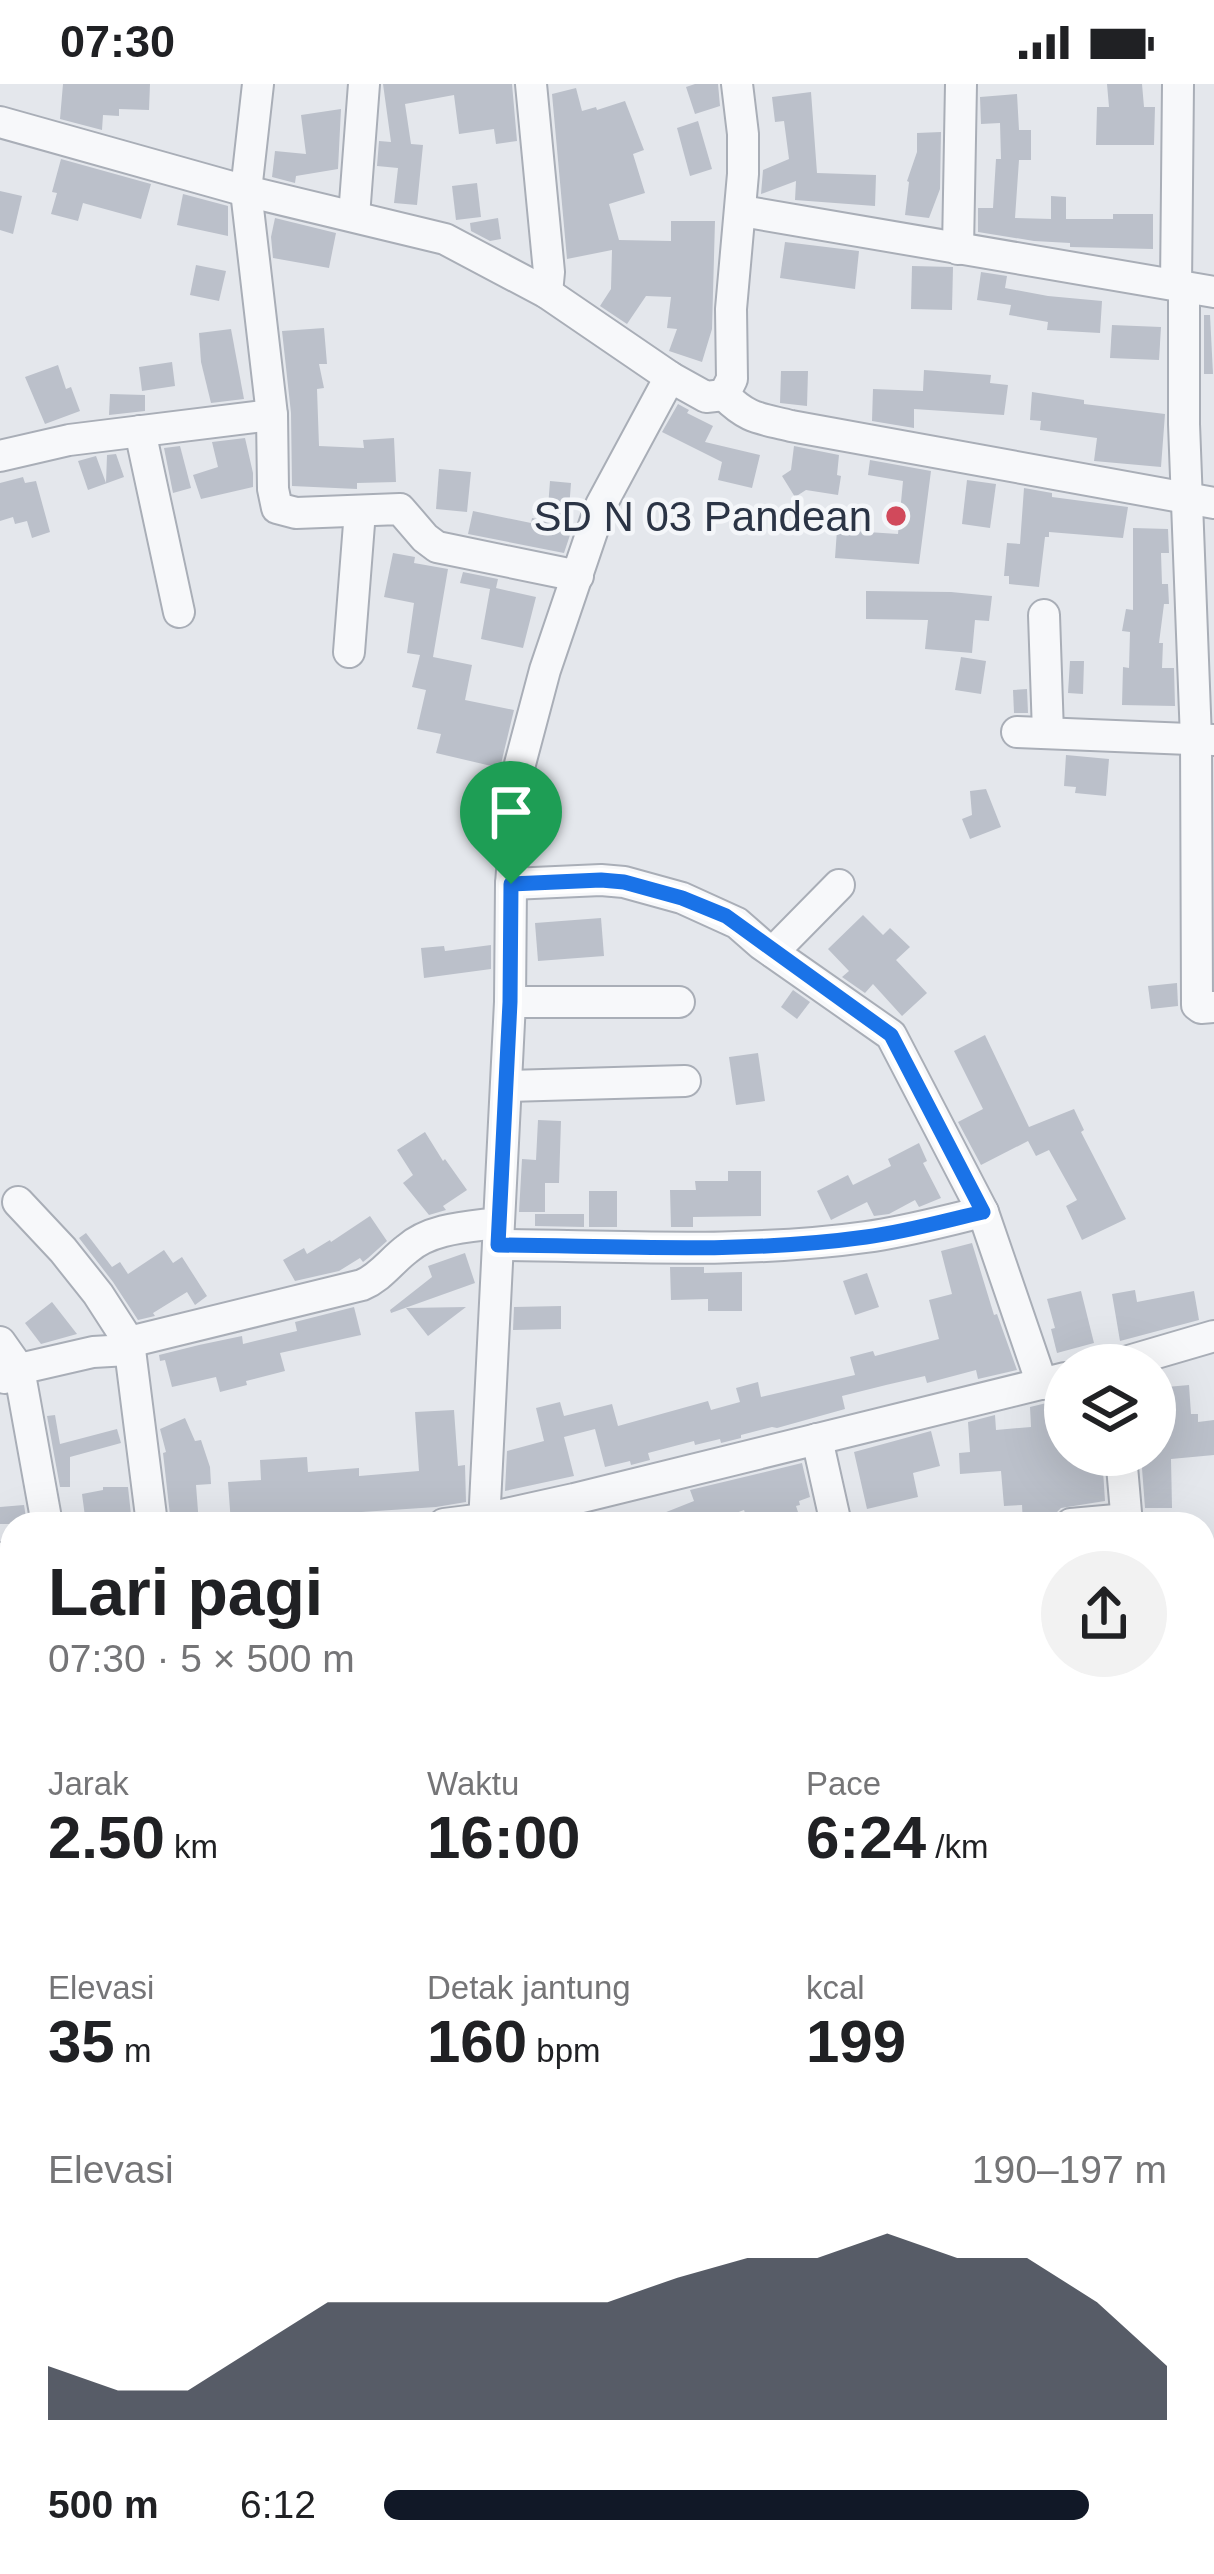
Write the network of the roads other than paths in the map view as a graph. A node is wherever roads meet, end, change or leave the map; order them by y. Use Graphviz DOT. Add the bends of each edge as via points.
graph roads {
  1 [pos="258,84"];
  2 [pos="364,84"];
  3 [pos="531,84"];
  4 [pos="737,84"];
  5 [pos="961,84"];
  6 [pos="1178,84"];
  7 [pos="0,122"];
  8 [pos="246,190"];
  9 [pos="742,211"];
  10 [pos="354,216"];
  11 [pos="958,249"];
  12 [pos="1191,288"];
  13 [pos="547,293"];
  14 [pos="670,376"];
  15 [pos="724,395"];
  16 [pos="272,415"];
  17 [pos="140,430"];
  18 [pos="0,456"];
  19 [pos="1202,501"];
  20 [pos="360,511"];
  21 [pos="578,576"];
  22 [pos="179,612"];
  23 [pos="1044,615"];
  24 [pos="349,652"];
  25 [pos="1205,740"];
  26 [pos="511,884"];
  27 [pos="839,885"];
  28 [pos="773,952"];
  29 [pos="510,1002"];
  30 [pos="679,1002"];
  31 [pos="1214,1007"];
  32 [pos="685,1081"];
  33 [pos="506,1086"];
  34 [pos="18,1202"];
  35 [pos="983,1212"];
  36 [pos="498,1234"];
  37 [pos="1214,1336"];
  38 [pos="0,1342"];
  39 [pos="129,1346"];
  40 [pos="1176,1347"];
  41 [pos="1044,1357"];
  42 [pos="10,1375"];
  43 [pos="1044,1383"];
  44 [pos="817,1439"];
  45 [pos="1123,1476"];
  46 [pos="577,1511"];
  47 [pos="44,1512"];
  48 [pos="150,1512"];
  49 [pos="484,1512"];
  50 [pos="833,1512"];
  51 [pos="1126,1512"];
  1 -- 8 [label="street"];
  2 -- 10 [label="street"];
  3 -- 13 [label="street"];
  4 -- 9 [label="street"];
  5 -- 11 [label="street"];
  6 -- 12 [label="street"];
  7 -- 8 [label="street"];
  8 -- 10 [label="street"];
  8 -- 16 [label="street"];
  9 -- 11 [label="street"];
  9 -- 15 [label="street" via="732,379"];
  10 -- 13 [label="street" via="445,239"];
  11 -- 12 [label="street"];
  12 -- 19 [label="street" via="1184,424"];
  13 -- 14 [label="street"];
  14 -- 15 [label="street" via="706,397"];
  14 -- 21 [label="street" via="601,505"];
  15 -- 19 [label="street" via="741,412 791,426"];
  16 -- 17 [label="street"];
  16 -- 20 [label="street" via="279,510"];
  17 -- 18 [label="street"];
  17 -- 22 [label="street"];
  19 -- 25 [label="street"];
  20 -- 21 [label="street" via="400,509 437,547"];
  20 -- 24 [label="street"];
  21 -- 26 [label="street" via="523,749"];
  23 -- 25 [label="street" via="1032,733"];
  25 -- 31 [label="street" via="1197,1006"];
  26 -- 28 [label="street" via="624,882 726,916"];
  26 -- 29 [label="street"];
  27 -- 28 [label="street"];
  28 -- 35 [label="street" via="891,1035"];
  29 -- 30 [label="street"];
  29 -- 33 [label="street"];
  32 -- 33 [label="street"];
  33 -- 36 [label="street"];
  34 -- 39 [label="street" via="63,1250"];
  35 -- 36 [label="street" via="868,1237 689,1250"];
  35 -- 41 [label="street"];
  36 -- 39 [label="street" via="447,1230 410,1245 362,1285"];
  36 -- 49 [label="street"];
  37 -- 40 [label="street"];
  38 -- 42 [label="street"];
  39 -- 42 [label="street"];
  39 -- 48 [label="street"];
  42 -- 47 [label="street"];
  43 -- 44 [label="street"];
  44 -- 46 [label="street"];
  44 -- 50 [label="street"];
  45 -- 51 [label="street"];
}
